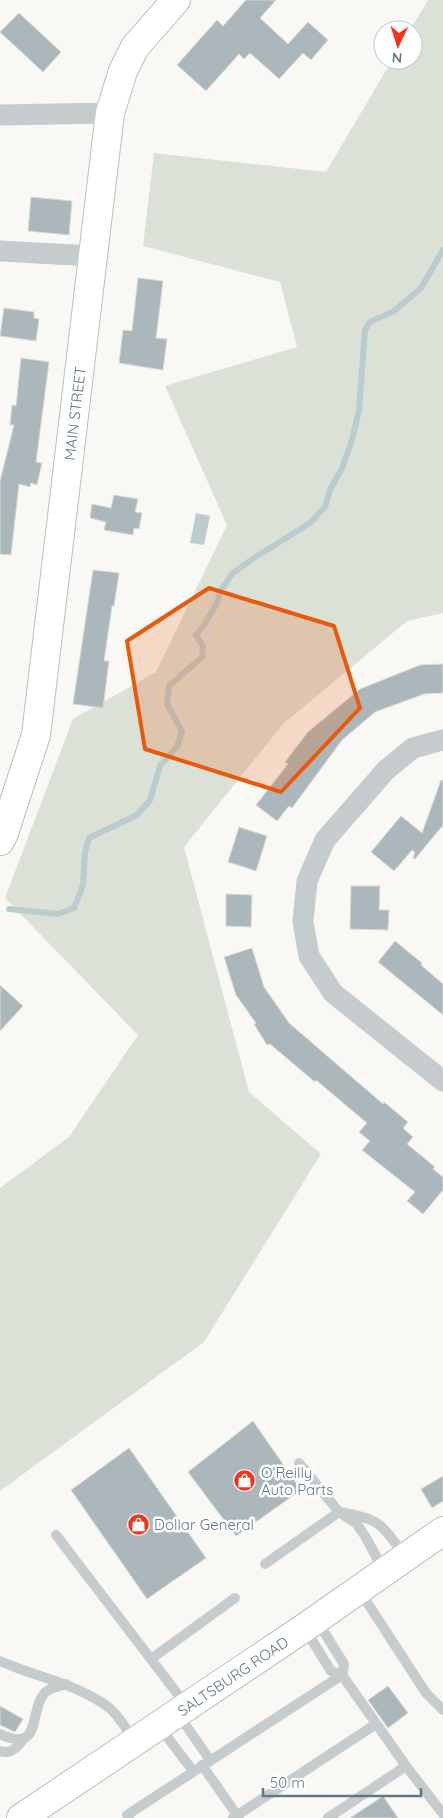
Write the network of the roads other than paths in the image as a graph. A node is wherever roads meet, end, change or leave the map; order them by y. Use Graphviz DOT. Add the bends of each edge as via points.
graph roads {
  1 [pos="176,0"];
  2 [pos="110,113"];
  3 [pos="0,115"];
  4 [pos="0,251"];
  5 [pos="92,256"];
  6 [pos="443,740"];
  7 [pos="0,841"];
  8 [pos="443,1081"];
  9 [pos="299,1463"];
  10 [pos="339,1512"];
  11 [pos="443,1531"];
  12 [pos="56,1535"];
  13 [pos="265,1564"];
  14 [pos="395,1564"];
  15 [pos="358,1590"];
  16 [pos="236,1598"];
  17 [pos="310,1624"];
  18 [pos="151,1659"];
  19 [pos="0,1661"];
  20 [pos="342,1675"];
  21 [pos="66,1684"];
  22 [pos="443,1710"];
  23 [pos="174,1715"];
  24 [pos="376,1724"];
  25 [pos="0,1734"];
  26 [pos="24,1738"];
  27 [pos="135,1741"];
  28 [pos="0,1751"];
  29 [pos="206,1762"];
  30 [pos="406,1766"];
  31 [pos="193,1771"];
  32 [pos="36,1811"];
  33 [pos="443,1814"];
  34 [pos="237,1817"];
  35 [pos="129,1818"];
  36 [pos="328,1818"];
  1 -- 2 [label="street, MAIN STREET" via="134,47"];
  2 -- 3 [label="street"];
  2 -- 5 [label="street, MAIN STREET"];
  4 -- 5 [label="street"];
  5 -- 7 [label="street, MAIN STREET" via="36,735"];
  6 -- 8 [label="street" via="413,748 386,770 325,840 307,881 303,922 309,956 332,993"];
  9 -- 10 [label="lane"];
  10 -- 13 [label="lane"];
  10 -- 14 [label="lane" via="356,1523"];
  10 -- 14 [label="lane" via="368,1518 385,1529"];
  11 -- 14 [label="street, SALTSBURG ROAD"];
  12 -- 18 [label="lane"];
  14 -- 15 [label="street, SALTSBURG ROAD"];
  15 -- 17 [label="street, SALTSBURG ROAD"];
  15 -- 22 [label="lane" via="426,1693"];
  16 -- 18 [label="lane"];
  17 -- 20 [label="lane" via="331,1671"];
  17 -- 20 [label="lane" via="344,1664"];
  17 -- 23 [label="street, SALTSBURG ROAD"];
  18 -- 23 [label="lane"];
  19 -- 21 [label="lane"];
  20 -- 24 [label="lane"];
  20 -- 29 [label="lane"];
  21 -- 26 [label="lane" via="48,1690 44,1695 34,1724"];
  21 -- 27 [label="lane" via="109,1707"];
  23 -- 27 [label="street, SALTSBURG ROAD"];
  23 -- 29 [label="lane"];
  23 -- 31 [label="lane"];
  24 -- 30 [label="lane"];
  24 -- 34 [label="lane"];
  25 -- 26 [label="lane" via="18,1741"];
  26 -- 28 [label="lane" via="13,1750"];
  27 -- 32 [label="street, SALTSBURG ROAD"];
  29 -- 31 [label="lane"];
  29 -- 34 [label="lane"];
  30 -- 33 [label="lane"];
  30 -- 36 [label="lane"];
  31 -- 35 [label="lane" via="127,1815"];
}
